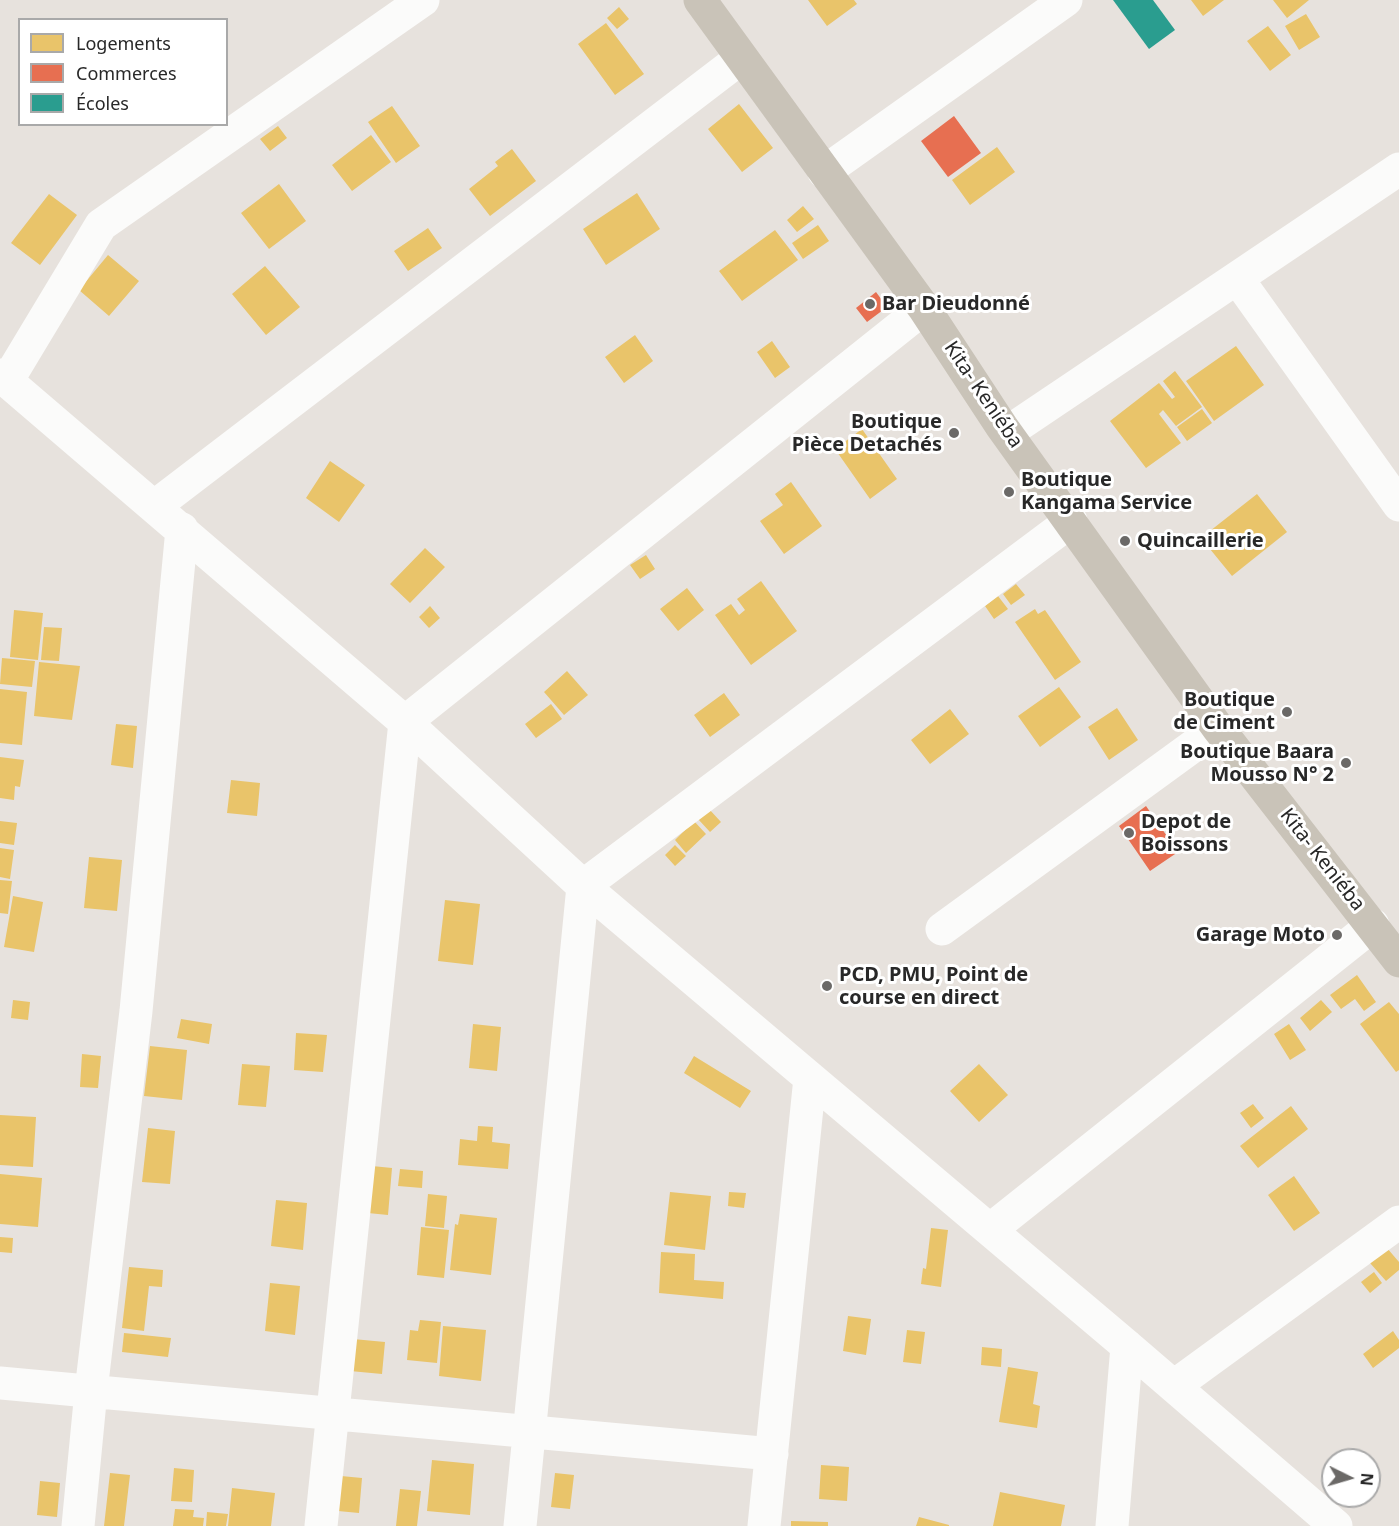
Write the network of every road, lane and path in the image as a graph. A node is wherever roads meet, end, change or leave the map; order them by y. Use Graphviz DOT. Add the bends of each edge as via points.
graph roads {
  1 [pos="423,0"];
  2 [pos="700,0"];
  3 [pos="1066,0"];
  4 [pos="741,58"];
  5 [pos="1399,169"];
  6 [pos="824,172"];
  7 [pos="1237,278"];
  8 [pos="924,308"];
  9 [pos="4,378"];
  10 [pos="1008,432"];
  11 [pos="1399,505"];
  12 [pos="155,506"];
  13 [pos="1071,521"];
  14 [pos="183,530"];
  15 [pos="405,722"];
  16 [pos="1218,728"];
  17 [pos="583,886"];
  18 [pos="1373,925"];
  19 [pos="942,929"];
  20 [pos="1399,961"];
  21 [pos="810,1078"];
  22 [pos="1399,1222"];
  23 [pos="990,1230"];
  24 [pos="1127,1346"];
  25 [pos="0,1383"];
  26 [pos="1174,1386"];
  27 [pos="91,1391"];
  28 [pos="333,1413"];
  29 [pos="529,1432"];
  30 [pos="772,1454"];
  31 [pos="78,1526"];
  32 [pos="321,1526"];
  33 [pos="520,1526"];
  34 [pos="764,1526"];
  35 [pos="1112,1526"];
  36 [pos="1336,1526"];
  1 -- 9 [label="street" via="101,225"];
  2 -- 4 [label="main road, Kita- Keniéba"];
  3 -- 6 [label="street"];
  4 -- 6 [label="main road, Kita- Keniéba"];
  4 -- 12 [label="street"];
  5 -- 7 [label="street"];
  6 -- 8 [label="main road, Kita- Keniéba"];
  7 -- 10 [label="street"];
  7 -- 11 [label="street"];
  8 -- 10 [label="main road, Kita- Keniéba"];
  8 -- 15 [label="street"];
  9 -- 12 [label="street"];
  10 -- 13 [label="main road, Kita- Keniéba"];
  12 -- 14 [label="street"];
  13 -- 16 [label="main road, Kita- Keniéba"];
  13 -- 17 [label="street"];
  14 -- 15 [label="street"];
  14 -- 27 [label="street" via="136,1011"];
  15 -- 17 [label="street"];
  15 -- 28 [label="street"];
  16 -- 18 [label="main road, Kita- Keniéba"];
  16 -- 19 [label="street"];
  17 -- 21 [label="street"];
  17 -- 29 [label="street"];
  18 -- 20 [label="main road, Kita- Keniéba"];
  18 -- 23 [label="street"];
  21 -- 23 [label="street"];
  21 -- 30 [label="street"];
  22 -- 26 [label="street"];
  23 -- 24 [label="street"];
  24 -- 26 [label="street"];
  24 -- 35 [label="street"];
  25 -- 27 [label="street"];
  26 -- 36 [label="street"];
  27 -- 28 [label="street"];
  27 -- 31 [label="street"];
  28 -- 29 [label="street"];
  28 -- 32 [label="street"];
  29 -- 30 [label="street"];
  29 -- 33 [label="street"];
  30 -- 34 [label="street"];
}
